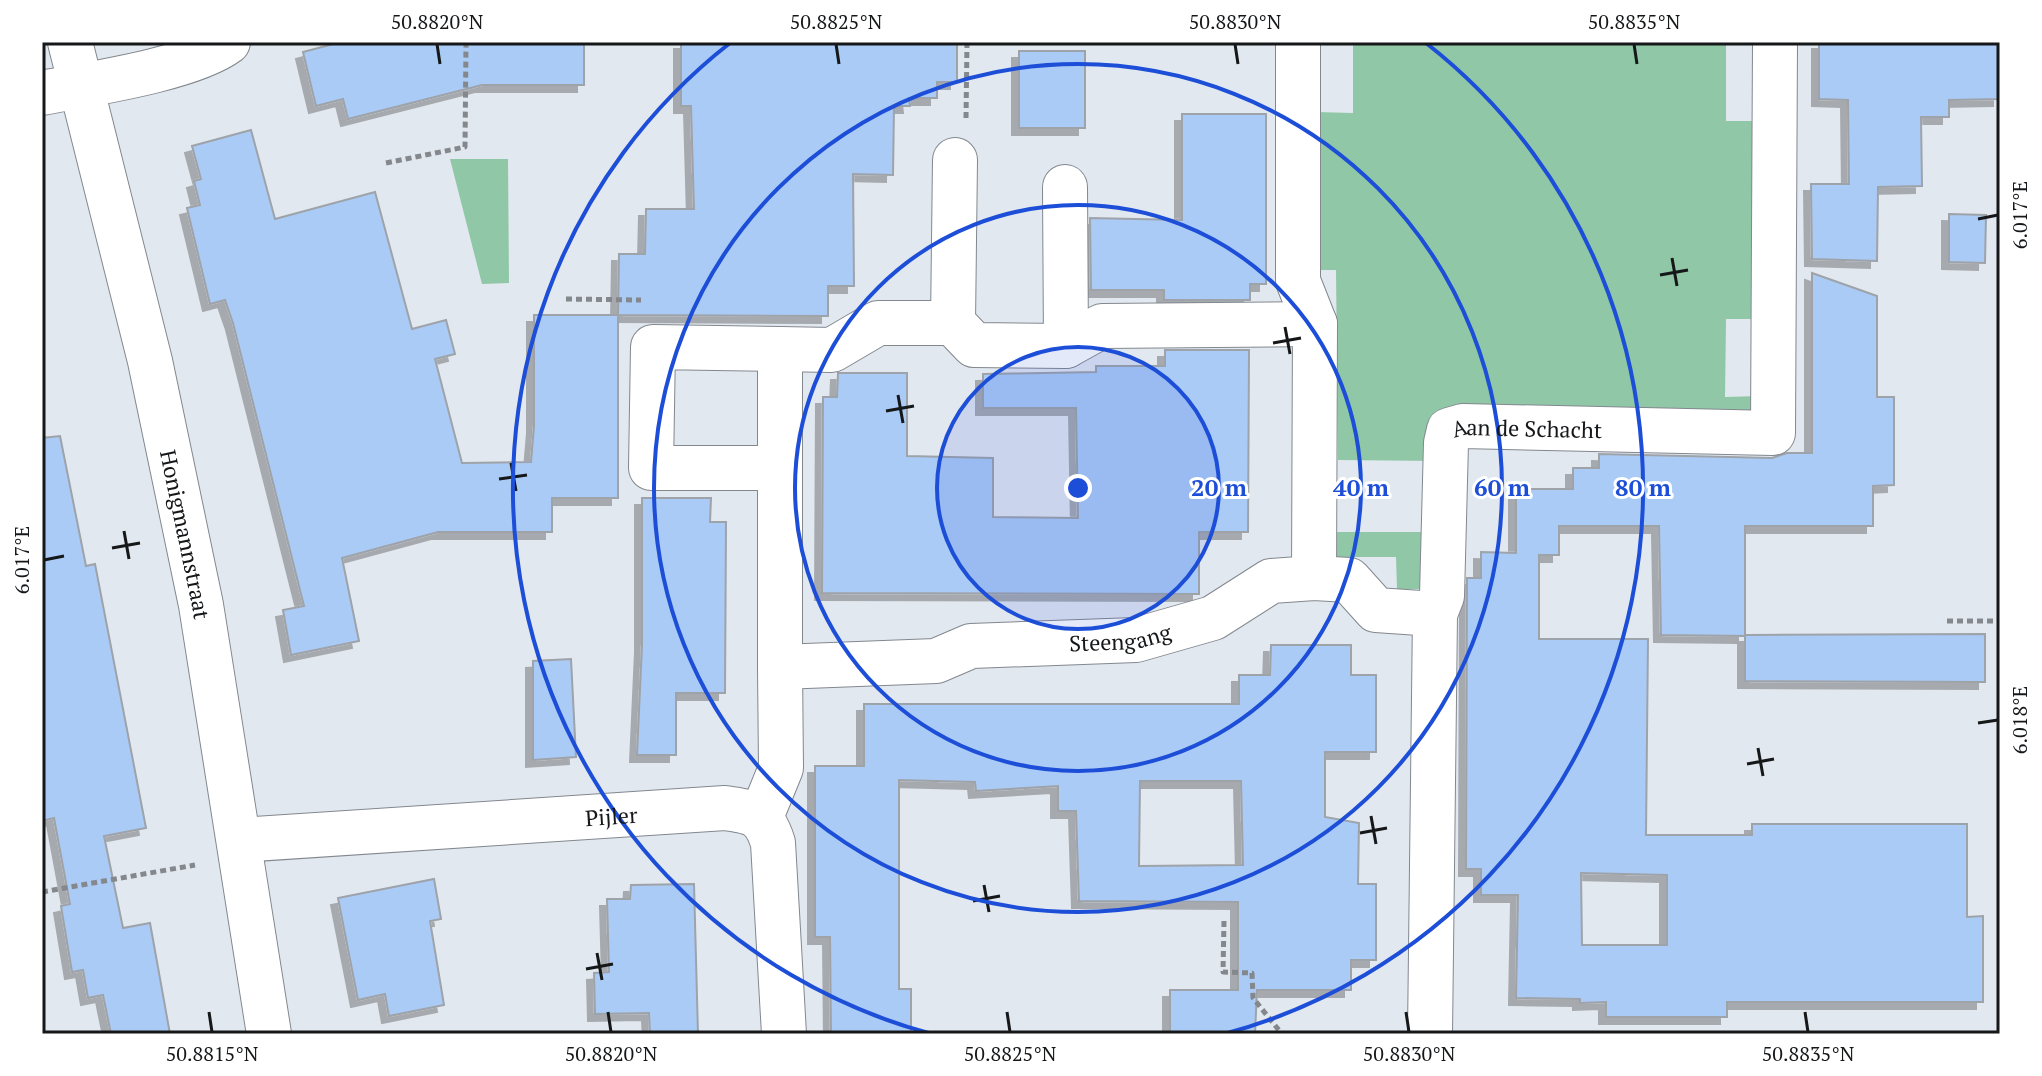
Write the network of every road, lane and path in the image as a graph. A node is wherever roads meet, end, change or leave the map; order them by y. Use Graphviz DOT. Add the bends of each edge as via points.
graph roads {
  1 [pos="70,42"];
  2 [pos="228,42"];
  3 [pos="466,42"];
  4 [pos="967,42"];
  5 [pos="1298,42"];
  6 [pos="1775,42"];
  7 [pos="61,90"];
  8 [pos="955,160"];
  9 [pos="386,163"];
  10 [pos="1065,187"];
  11 [pos="953,323"];
  12 [pos="1315,324"];
  13 [pos="1066,346"];
  14 [pos="780,349"];
  15 [pos="780,468"];
  16 [pos="1314,578"];
  17 [pos="1435,614"];
  18 [pos="1947,621"];
  19 [pos="2000,621"];
  20 [pos="780,667"];
  21 [pos="761,817"];
  22 [pos="240,840"];
  23 [pos="42,892"];
  24 [pos="1224,921"];
  25 [pos="269,1034"];
  26 [pos="784,1034"];
  27 [pos="1282,1034"];
  28 [pos="1430,1034"];
  1 -- 7 [label="street, Honigmannstraat"];
  2 -- 7 [label="street" via="181,63"];
  3 -- 9 [label="path" via="465,147"];
  4 -- 8 [label="path" via="966,143"];
  5 -- 12 [label="street" via="1298,281"];
  6 -- 17 [label="street, Aan de Schacht" via="1773,433 1463,426 1449,430 1442,596"];
  7 -- 22 [label="street, Honigmannstraat" via="150,361 201,605"];
  8 -- 11 [label="street"];
  10 -- 13 [label="street"];
  11 -- 13 [label="street" via="974,345"];
  11 -- 14 [label="street" via="878,323 832,350"];
  12 -- 13 [label="street" via="1102,326"];
  12 -- 16 [label="street"];
  14 -- 15 [label="street"];
  14 -- 15 [label="street" via="653,347 651,468"];
  15 -- 20 [label="street"];
  16 -- 17 [label="street, Steengang" via="1349,580 1376,610"];
  16 -- 20 [label="street, Steengang" via="1271,581 1213,618 1136,640 971,646 936,661"];
  17 -- 28 [label="street, Aan de Schacht"];
  18 -- 19 [label="path"];
  20 -- 21 [label="street" via="781,768"];
  21 -- 22 [label="street, Pijler" via="725,808"];
  21 -- 26 [label="street" via="773,843"];
  22 -- 23 [label="path" via="198,865"];
  22 -- 25 [label="street, Honigmannstraat"];
  24 -- 27 [label="path" via="1223,972 1252,973 1253,998"];
}
